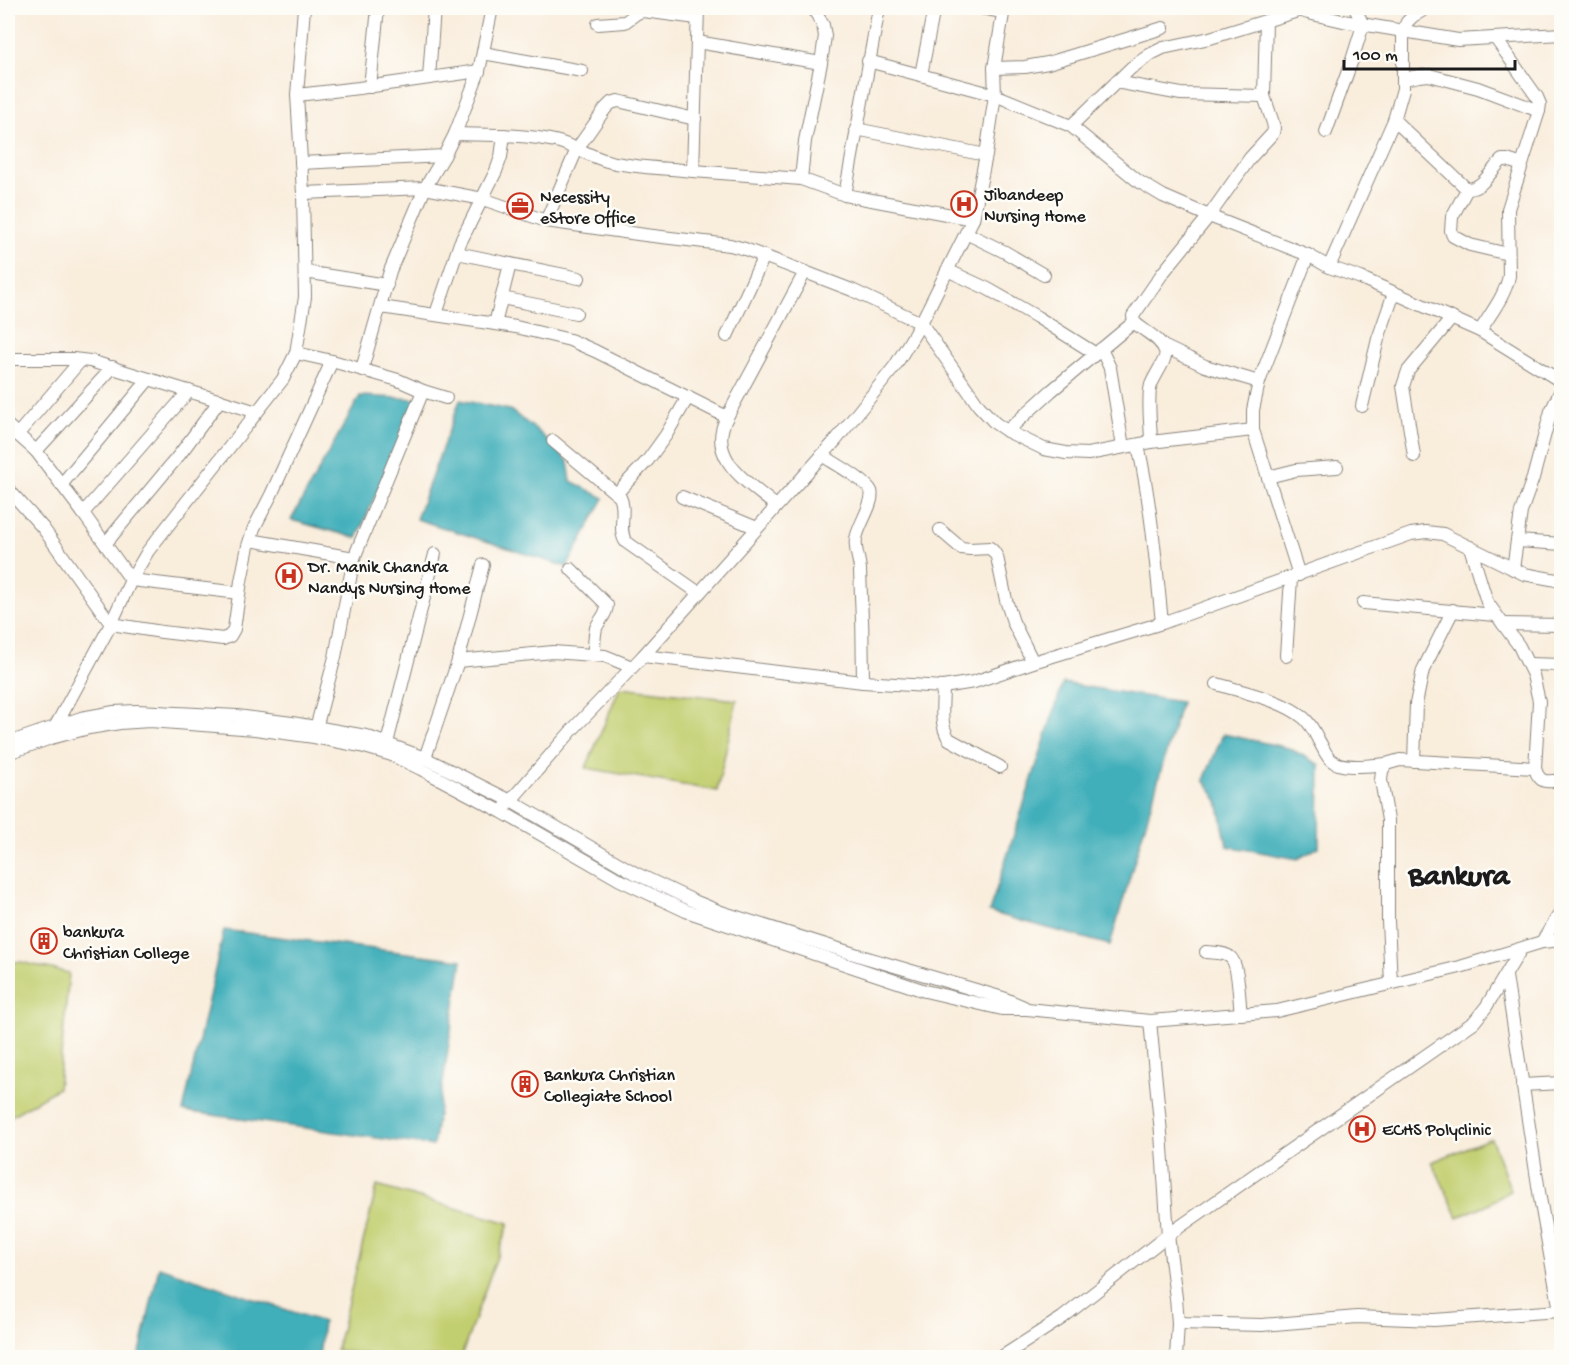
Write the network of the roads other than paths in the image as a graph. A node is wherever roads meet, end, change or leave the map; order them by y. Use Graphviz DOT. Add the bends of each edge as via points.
graph roads {
  1 [pos="304,8"];
  2 [pos="378,8"];
  3 [pos="434,8"];
  4 [pos="492,8"];
  5 [pos="813,8"];
  6 [pos="879,8"];
  7 [pos="934,8"];
  8 [pos="981,8"];
  9 [pos="1355,8"];
  10 [pos="1427,8"];
  11 [pos="1297,9"];
  12 [pos="1004,10"];
  13 [pos="698,13"];
  14 [pos="1266,21"];
  15 [pos="598,24"];
  16 [pos="1363,25"];
  17 [pos="1163,28"];
  18 [pos="1403,31"];
  19 [pos="1562,34"];
  20 [pos="1496,39"];
  21 [pos="697,42"];
  22 [pos="483,53"];
  23 [pos="868,61"];
  24 [pos="821,63"];
  25 [pos="994,68"];
  26 [pos="582,70"];
  27 [pos="479,72"];
  28 [pos="921,75"];
  29 [pos="429,78"];
  30 [pos="1404,79"];
  31 [pos="1116,82"];
  32 [pos="370,87"];
  33 [pos="297,95"];
  34 [pos="995,95"];
  35 [pos="1263,96"];
  36 [pos="1539,111"];
  37 [pos="695,118"];
  38 [pos="1394,120"];
  39 [pos="1071,126"];
  40 [pos="856,129"];
  41 [pos="1326,132"];
  42 [pos="455,134"];
  43 [pos="504,135"];
  44 [pos="577,149"];
  45 [pos="986,155"];
  46 [pos="444,156"];
  47 [pos="301,163"];
  48 [pos="1522,165"];
  49 [pos="693,171"];
  50 [pos="801,179"];
  51 [pos="425,188"];
  52 [pos="1467,189"];
  53 [pos="303,193"];
  54 [pos="845,195"];
  55 [pos="483,199"];
  56 [pos="1209,216"];
  57 [pos="973,219"];
  58 [pos="546,221"];
  59 [pos="966,233"];
  60 [pos="457,253"];
  61 [pos="1508,254"];
  62 [pos="1308,255"];
  63 [pos="764,256"];
  64 [pos="510,264"];
  65 [pos="1329,267"];
  66 [pos="947,270"];
  67 [pos="305,272"];
  68 [pos="805,272"];
  69 [pos="1044,274"];
  70 [pos="579,278"];
  71 [pos="387,285"];
  72 [pos="1394,292"];
  73 [pos="502,298"];
  74 [pos="381,307"];
  75 [pos="576,313"];
  76 [pos="436,314"];
  77 [pos="1452,318"];
  78 [pos="1134,322"];
  79 [pos="921,323"];
  80 [pos="495,324"];
  81 [pos="1480,330"];
  82 [pos="726,336"];
  83 [pos="1162,346"];
  84 [pos="1099,351"];
  85 [pos="296,353"];
  86 [pos="8,359"];
  87 [pos="81,360"];
  88 [pos="333,361"];
  89 [pos="113,367"];
  90 [pos="362,369"];
  91 [pos="149,379"];
  92 [pos="1259,382"];
  93 [pos="1562,382"];
  94 [pos="1562,388"];
  95 [pos="189,391"];
  96 [pos="423,391"];
  97 [pos="688,397"];
  98 [pos="446,398"];
  99 [pos="220,400"];
  100 [pos="1362,405"];
  101 [pos="257,412"];
  102 [pos="727,417"];
  103 [pos="8,426"];
  104 [pos="1253,430"];
  105 [pos="1007,431"];
  106 [pos="17,435"];
  107 [pos="553,441"];
  108 [pos="1151,442"];
  109 [pos="1138,445"];
  110 [pos="1123,447"];
  111 [pos="36,451"];
  112 [pos="822,455"];
  113 [pos="1414,456"];
  114 [pos="1337,467"];
  115 [pos="1268,477"];
  116 [pos="61,485"];
  117 [pos="8,489"];
  118 [pos="616,493"];
  119 [pos="682,497"];
  120 [pos="776,507"];
  121 [pos="84,513"];
  122 [pos="757,528"];
  123 [pos="940,530"];
  124 [pos="250,540"];
  125 [pos="1517,541"];
  126 [pos="106,543"];
  127 [pos="1562,544"];
  128 [pos="1470,547"];
  129 [pos="435,554"];
  130 [pos="354,558"];
  131 [pos="483,565"];
  132 [pos="571,569"];
  133 [pos="1513,569"];
  134 [pos="1295,576"];
  135 [pos="131,580"];
  136 [pos="1562,582"];
  137 [pos="240,593"];
  138 [pos="699,593"];
  139 [pos="1363,603"];
  140 [pos="1453,610"];
  141 [pos="1499,619"];
  142 [pos="1162,623"];
  143 [pos="111,624"];
  144 [pos="1562,625"];
  145 [pos="594,654"];
  146 [pos="643,656"];
  147 [pos="1286,656"];
  148 [pos="458,661"];
  149 [pos="1033,663"];
  150 [pos="1528,664"];
  151 [pos="1562,665"];
  152 [pos="632,667"];
  153 [pos="862,682"];
  154 [pos="1217,684"];
  155 [pos="943,687"];
  156 [pos="56,726"];
  157 [pos="315,732"];
  158 [pos="51,738"];
  159 [pos="8,743"];
  160 [pos="387,743"];
  161 [pos="8,753"];
  162 [pos="425,758"];
  163 [pos="1414,761"];
  164 [pos="1386,764"];
  165 [pos="1000,767"];
  166 [pos="1535,768"];
  167 [pos="1562,780"];
  168 [pos="511,801"];
  169 [pos="502,812"];
  170 [pos="1562,910"];
  171 [pos="1562,940"];
  172 [pos="1542,942"];
  173 [pos="1521,949"];
  174 [pos="1206,952"];
  175 [pos="1506,976"];
  176 [pos="1391,983"];
  177 [pos="1027,1009"];
  178 [pos="1240,1014"];
  179 [pos="1150,1021"];
  180 [pos="1562,1083"];
  181 [pos="1522,1085"];
  182 [pos="1168,1234"];
  183 [pos="1561,1315"];
  184 [pos="1178,1323"];
  185 [pos="1000,1358"];
  186 [pos="1176,1358"];
  1 -- 33 [label="street"];
  2 -- 32 [label="street"];
  3 -- 29 [label="street"];
  4 -- 22 [label="street"];
  5 -- 24 [label="street" via="825,36"];
  6 -- 23 [label="street"];
  7 -- 28 [label="street"];
  8 -- 12 [label="street"];
  9 -- 16 [label="street"];
  10 -- 18 [label="street" via="1413,16"];
  11 -- 14 [label="street"];
  11 -- 16 [label="street"];
  12 -- 25 [label="street"];
  13 -- 15 [label="street" via="643,11 625,22"];
  13 -- 21 [label="street"];
  14 -- 31 [label="street" via="1163,48"];
  14 -- 35 [label="street"];
  16 -- 18 [label="street"];
  16 -- 41 [label="street"];
  17 -- 25 [label="street" via="1048,63"];
  18 -- 20 [label="street" via="1458,40"];
  18 -- 30 [label="street"];
  19 -- 20 [label="street"];
  20 -- 36 [label="street" via="1538,97"];
  21 -- 24 [label="street"];
  21 -- 37 [label="street"];
  22 -- 26 [label="street"];
  22 -- 27 [label="street"];
  23 -- 28 [label="street"];
  23 -- 40 [label="street"];
  24 -- 50 [label="street"];
  25 -- 34 [label="street"];
  27 -- 29 [label="street"];
  27 -- 42 [label="street"];
  28 -- 34 [label="street"];
  29 -- 32 [label="street"];
  30 -- 36 [label="street" via="1429,75 1479,88"];
  30 -- 38 [label="street"];
  31 -- 35 [label="street" via="1181,94"];
  31 -- 39 [label="street"];
  32 -- 33 [label="street"];
  33 -- 47 [label="street"];
  34 -- 39 [label="street"];
  34 -- 45 [label="street"];
  35 -- 56 [label="street" via="1273,133"];
  36 -- 48 [label="street"];
  37 -- 44 [label="street" via="618,101 606,108"];
  37 -- 49 [label="street"];
  38 -- 52 [label="street"];
  38 -- 65 [label="street"];
  39 -- 56 [label="street" via="1138,182"];
  40 -- 45 [label="street"];
  40 -- 54 [label="street"];
  42 -- 43 [label="street"];
  42 -- 46 [label="street"];
  43 -- 44 [label="street"];
  43 -- 55 [label="street" via="501,157"];
  44 -- 49 [label="street" via="625,165"];
  44 -- 58 [label="street"];
  45 -- 57 [label="street"];
  46 -- 47 [label="street"];
  46 -- 51 [label="street"];
  47 -- 53 [label="street"];
  48 -- 52 [label="street" via="1502,160 1478,186"];
  48 -- 61 [label="street" via="1508,209"];
  49 -- 50 [label="street"];
  50 -- 54 [label="street"];
  51 -- 53 [label="street"];
  51 -- 55 [label="street"];
  51 -- 71 [label="street"];
  52 -- 61 [label="street" via="1452,217 1453,236 1470,245"];
  53 -- 67 [label="street"];
  54 -- 57 [label="street"];
  55 -- 58 [label="street"];
  55 -- 60 [label="street"];
  56 -- 62 [label="street"];
  56 -- 78 [label="street" via="1145,297 1133,316"];
  57 -- 59 [label="street"];
  58 -- 63 [label="street" via="730,245"];
  59 -- 66 [label="street"];
  59 -- 69 [label="street"];
  60 -- 64 [label="street"];
  60 -- 76 [label="street"];
  61 -- 81 [label="street" via="1507,286"];
  62 -- 65 [label="street"];
  62 -- 92 [label="street"];
  63 -- 68 [label="street"];
  63 -- 82 [label="street"];
  64 -- 70 [label="street"];
  64 -- 73 [label="street"];
  65 -- 72 [label="street"];
  66 -- 79 [label="street"];
  66 -- 84 [label="street"];
  67 -- 71 [label="street"];
  67 -- 85 [label="street"];
  68 -- 79 [label="street"];
  68 -- 102 [label="street"];
  71 -- 74 [label="street"];
  72 -- 77 [label="street"];
  72 -- 100 [label="street"];
  73 -- 75 [label="street"];
  73 -- 80 [label="street"];
  74 -- 76 [label="street"];
  74 -- 90 [label="street"];
  76 -- 80 [label="street"];
  77 -- 81 [label="street"];
  77 -- 113 [label="street" via="1408,371 1403,386"];
  78 -- 83 [label="street"];
  78 -- 84 [label="street"];
  79 -- 105 [label="street" via="979,406"];
  79 -- 112 [label="street" via="895,366"];
  80 -- 97 [label="street" via="570,340"];
  81 -- 93 [label="street"];
  83 -- 92 [label="street" via="1205,366"];
  83 -- 108 [label="street" via="1166,358 1149,389"];
  84 -- 105 [label="street"];
  84 -- 110 [label="street" via="1110,368"];
  85 -- 88 [label="street"];
  85 -- 101 [label="street" via="283,379"];
  86 -- 87 [label="street"];
  87 -- 89 [label="street"];
  87 -- 106 [label="street"];
  88 -- 90 [label="street"];
  88 -- 124 [label="street"];
  89 -- 91 [label="street"];
  89 -- 111 [label="street"];
  90 -- 96 [label="street"];
  91 -- 95 [label="street"];
  91 -- 116 [label="street"];
  92 -- 104 [label="street"];
  94 -- 125 [label="street" via="1551,411 1521,512"];
  95 -- 99 [label="street"];
  95 -- 121 [label="street"];
  96 -- 98 [label="street"];
  96 -- 130 [label="street"];
  97 -- 102 [label="street"];
  97 -- 118 [label="street" via="648,460"];
  99 -- 101 [label="street"];
  99 -- 126 [label="street"];
  101 -- 135 [label="street" via="148,551"];
  102 -- 120 [label="street" via="720,439 731,467"];
  103 -- 106 [label="street"];
  104 -- 108 [label="street"];
  104 -- 115 [label="street"];
  105 -- 110 [label="street" via="1044,449 1066,453 1088,454"];
  106 -- 111 [label="street"];
  107 -- 118 [label="street"];
  108 -- 109 [label="street"];
  109 -- 110 [label="street"];
  109 -- 142 [label="street"];
  111 -- 116 [label="street"];
  112 -- 120 [label="street"];
  112 -- 153 [label="street" via="871,491 856,540 863,625"];
  114 -- 115 [label="street"];
  115 -- 134 [label="street"];
  116 -- 121 [label="street"];
  117 -- 143 [label="street" via="42,528"];
  118 -- 138 [label="street" via="623,503 622,537 626,542"];
  119 -- 122 [label="street"];
  120 -- 122 [label="street"];
  121 -- 126 [label="street"];
  122 -- 138 [label="street"];
  123 -- 149 [label="street" via="961,548 990,548 994,552 1013,622"];
  124 -- 130 [label="street"];
  124 -- 137 [label="street"];
  125 -- 127 [label="street"];
  125 -- 133 [label="street"];
  126 -- 135 [label="street"];
  128 -- 133 [label="street"];
  128 -- 134 [label="street" via="1443,534 1411,534"];
  128 -- 141 [label="street" via="1487,602"];
  129 -- 160 [label="street"];
  130 -- 157 [label="street" via="335,657"];
  131 -- 148 [label="street"];
  132 -- 145 [label="street" via="607,605 595,631"];
  133 -- 136 [label="street"];
  134 -- 142 [label="street"];
  134 -- 147 [label="street"];
  135 -- 137 [label="street"];
  135 -- 143 [label="street"];
  137 -- 143 [label="street" via="234,629 223,639"];
  138 -- 146 [label="street"];
  139 -- 140 [label="street"];
  140 -- 141 [label="street"];
  140 -- 163 [label="street" via="1423,670 1416,704"];
  141 -- 144 [label="street"];
  141 -- 150 [label="street"];
  142 -- 149 [label="street"];
  143 -- 156 [label="street"];
  145 -- 148 [label="street" via="553,652"];
  145 -- 152 [label="street"];
  146 -- 152 [label="street"];
  146 -- 153 [label="street"];
  148 -- 162 [label="street"];
  149 -- 155 [label="street" via="974,682"];
  150 -- 151 [label="street"];
  150 -- 166 [label="street" via="1539,701"];
  152 -- 168 [label="street"];
  153 -- 155 [label="street"];
  154 -- 164 [label="street" via="1263,697 1305,718 1329,759 1336,764"];
  155 -- 165 [label="street" via="942,725 949,740"];
  156 -- 157 [label="street" via="98,715 137,711 237,716"];
  156 -- 158 [label="street"];
  156 -- 159 [label="street"];
  157 -- 158 [label="street" via="150,721 99,726"];
  157 -- 160 [label="street" via="366,736"];
  157 -- 169 [label="street" via="392,755"];
  158 -- 161 [label="street"];
  160 -- 162 [label="street"];
  162 -- 168 [label="street"];
  163 -- 164 [label="street"];
  163 -- 166 [label="street"];
  164 -- 176 [label="street" via="1381,780 1388,820"];
  166 -- 167 [label="street" via="1540,779"];
  168 -- 169 [label="street"];
  168 -- 177 [label="street" via="635,873 712,908 1003,998"];
  169 -- 177 [label="street" via="620,880 686,911 925,991 1002,1009"];
  170 -- 172 [label="street"];
  171 -- 172 [label="street"];
  172 -- 173 [label="street"];
  173 -- 175 [label="street"];
  173 -- 176 [label="street"];
  174 -- 178 [label="street" via="1224,954 1233,960"];
  175 -- 181 [label="street"];
  175 -- 182 [label="street" via="1474,1022"];
  176 -- 178 [label="street" via="1277,1011"];
  177 -- 179 [label="street"];
  178 -- 179 [label="street"];
  179 -- 182 [label="street"];
  180 -- 181 [label="street"];
  181 -- 183 [label="street"];
  182 -- 184 [label="street"];
  182 -- 185 [label="street" via="1062,1318"];
  183 -- 184 [label="street" via="1434,1320 1357,1317 1262,1325"];
  184 -- 186 [label="street"];
}
